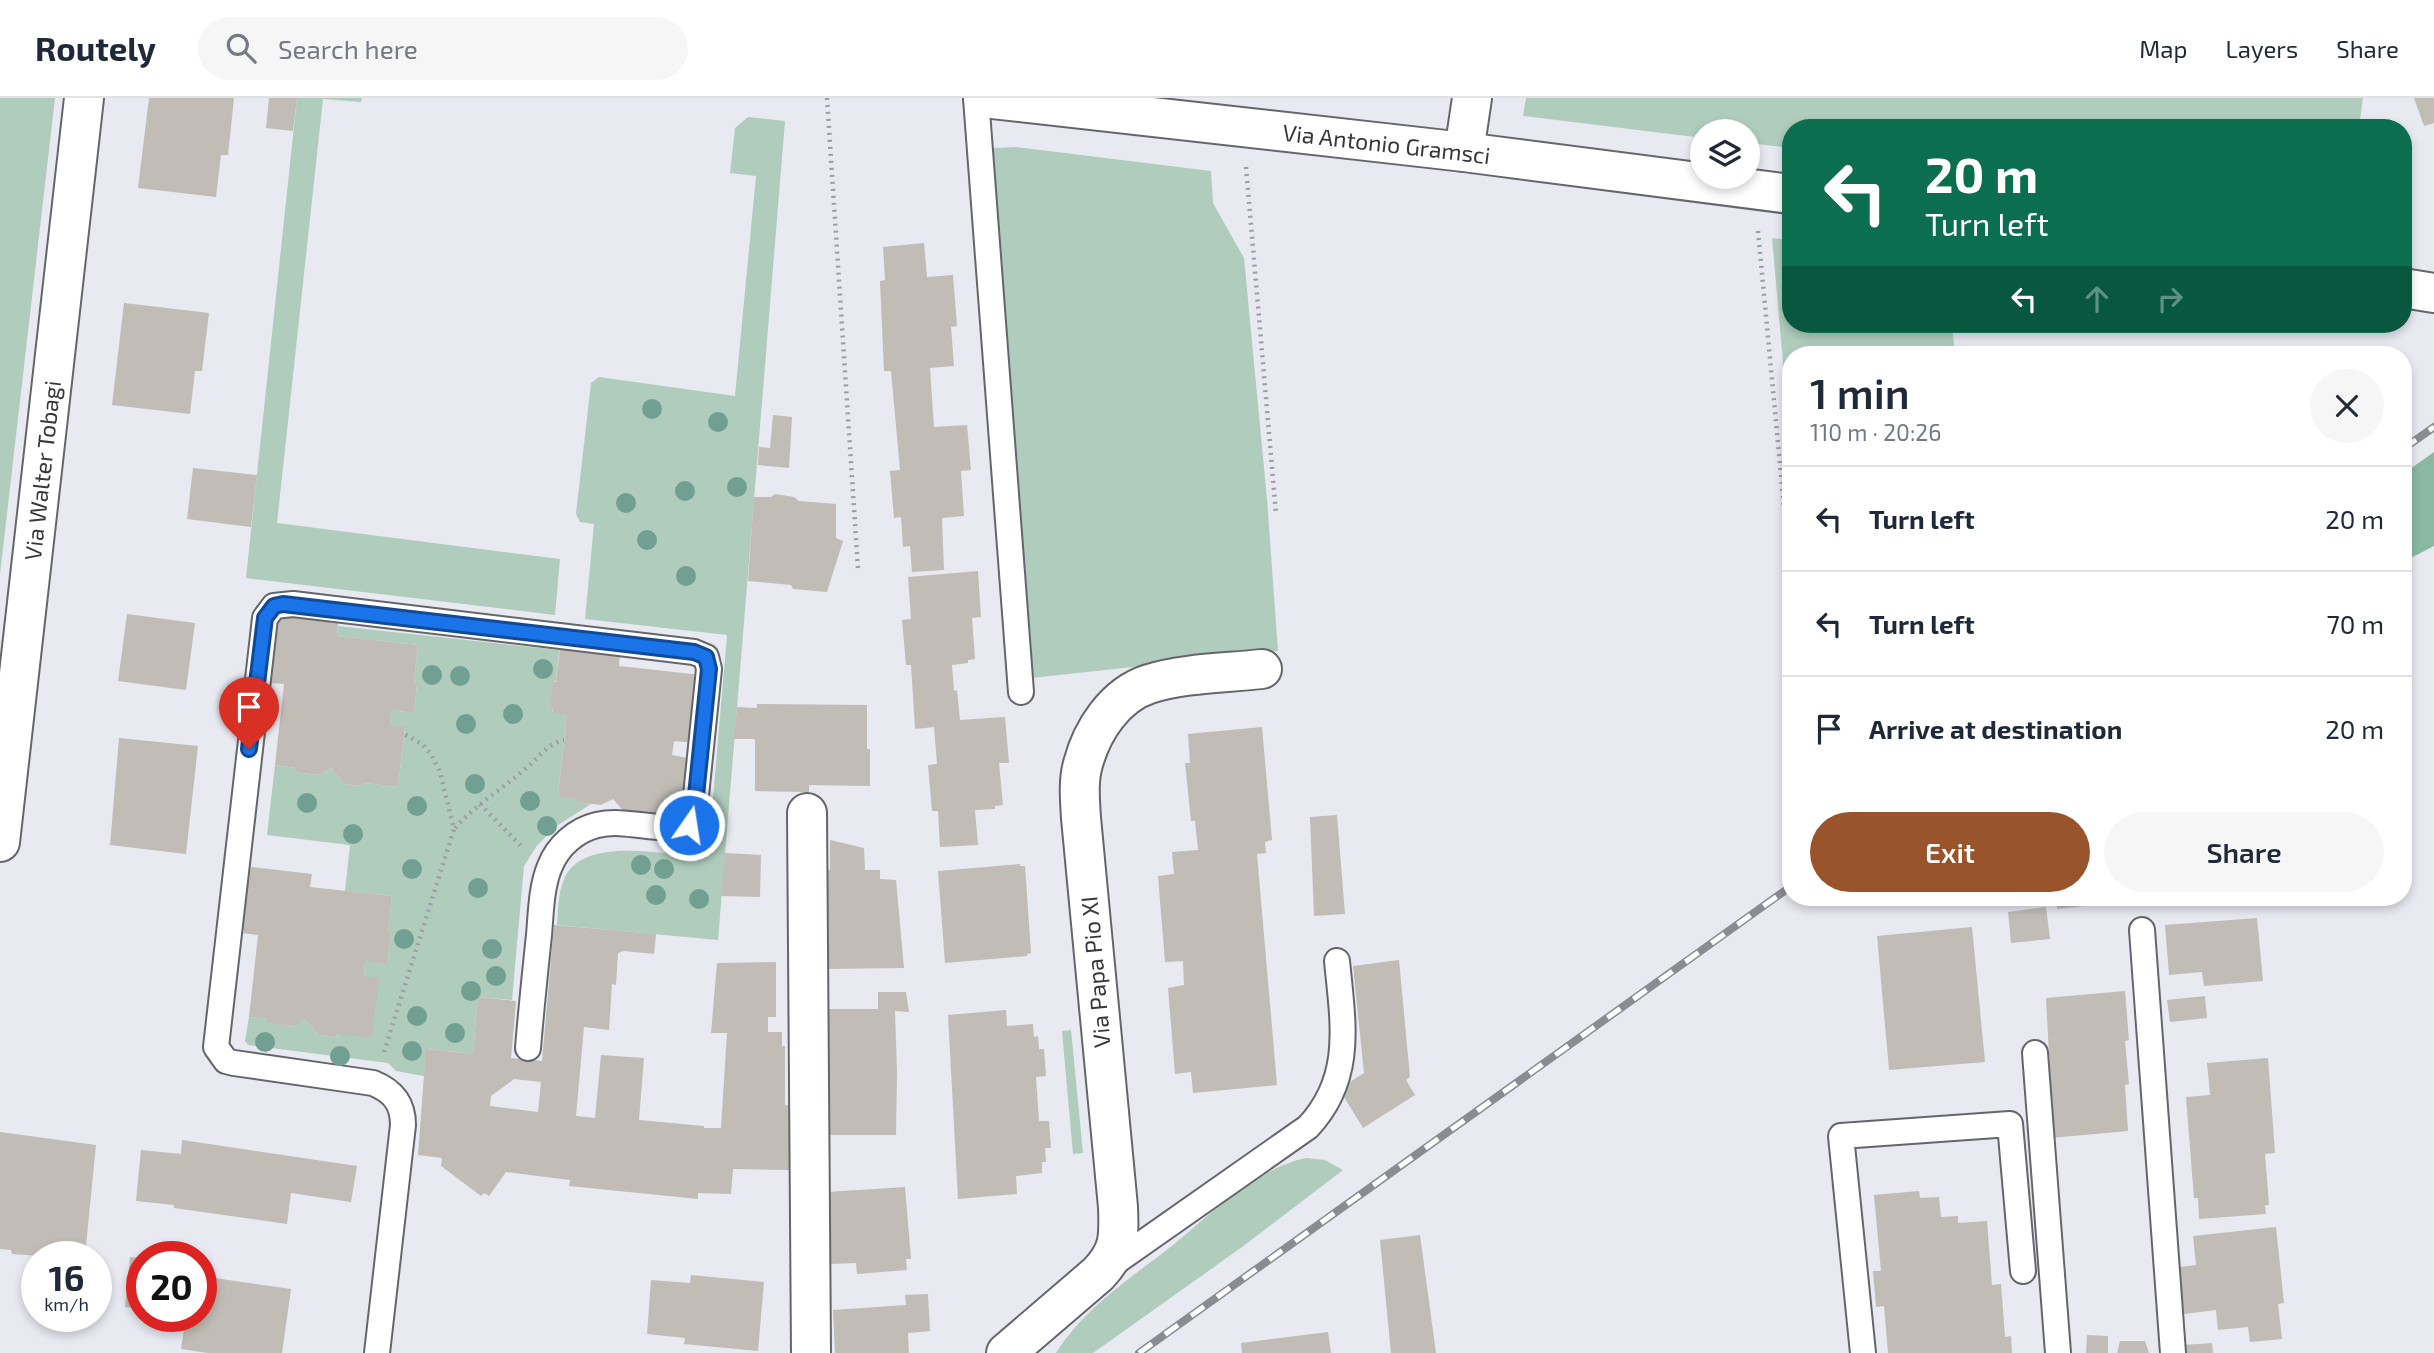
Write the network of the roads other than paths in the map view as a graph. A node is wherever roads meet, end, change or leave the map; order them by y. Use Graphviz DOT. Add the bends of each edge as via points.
graph roads {
  1 [pos="84,98"];
  2 [pos="976,98"];
  3 [pos="983,98"];
  4 [pos="1472,98"];
  5 [pos="1464,152"];
  6 [pos="1772,191"];
  7 [pos="2412,289"];
  8 [pos="2434,293"];
  9 [pos="1262,669"];
  10 [pos="1021,692"];
  11 [pos="807,813"];
  12 [pos="0,842"];
  13 [pos="2142,930"];
  14 [pos="1337,961"];
  15 [pos="528,1048"];
  16 [pos="2035,1053"];
  17 [pos="2023,1271"];
  18 [pos="1098,1274"];
  19 [pos="377,1353"];
  20 [pos="811,1353"];
  21 [pos="1006,1353"];
  22 [pos="1863,1353"];
  23 [pos="2058,1353"];
  24 [pos="2173,1353"];
  1 -- 12 [label="street, Via Walter Tobagi"];
  2 -- 10 [label="lane"];
  3 -- 5 [label="street, Via Antonio Gramsci"];
  4 -- 5 [label="street"];
  5 -- 6 [label="street, Via Antonio Gramsci"];
  7 -- 8 [label="street"];
  9 -- 18 [label="street, Via Papa Pio XI" via="1170,679 1132,691 1096,731 1083,764 1081,818 1119,1228 1111,1260"];
  11 -- 20 [label="street"];
  13 -- 24 [label="lane"];
  14 -- 18 [label="lane" via="1342,1043 1339,1076 1321,1113 1308,1127"];
  15 -- 19 [label="lane" via="550,864 573,836 594,826 689,825 697,789 709,669 706,657 293,604 274,606 265,618 216,1047 219,1055 234,1063 373,1083 393,1094 400,1105 403,1116"];
  16 -- 23 [label="lane"];
  17 -- 22 [label="lane" via="2010,1124 1841,1136"];
  18 -- 21 [label="street, Via Papa Pio XI"];
}
